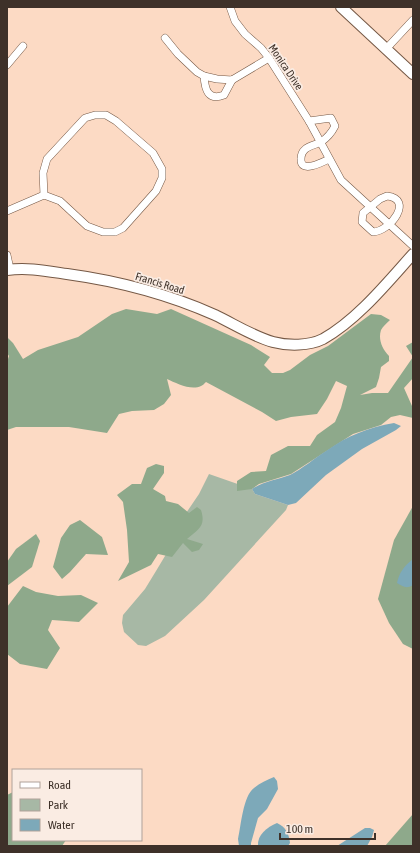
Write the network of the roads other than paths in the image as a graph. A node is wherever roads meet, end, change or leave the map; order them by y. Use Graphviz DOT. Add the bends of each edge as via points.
graph roads {
  1 [pos="230,7"];
  2 [pos="342,7"];
  3 [pos="413,20"];
  4 [pos="165,38"];
  5 [pos="23,46"];
  6 [pos="386,49"];
  7 [pos="269,58"];
  8 [pos="7,65"];
  9 [pos="413,74"];
  10 [pos="204,76"];
  11 [pos="232,80"];
  12 [pos="308,121"];
  13 [pos="320,143"];
  14 [pos="329,160"];
  15 [pos="44,195"];
  16 [pos="371,207"];
  17 [pos="7,211"];
  18 [pos="390,225"];
  19 [pos="413,246"];
  20 [pos="413,254"];
  21 [pos="7,255"];
  22 [pos="9,270"];
  1 -- 7 [label="street, Monica Drive" via="235,21"];
  2 -- 6 [label="street"];
  3 -- 6 [label="street"];
  4 -- 10 [label="street" via="178,54"];
  5 -- 8 [label="street"];
  6 -- 9 [label="street"];
  7 -- 11 [label="street"];
  7 -- 12 [label="street, Monica Drive"];
  10 -- 11 [label="street"];
  10 -- 11 [label="street" via="206,89 210,95 217,98 224,95"];
  12 -- 13 [label="street, Monica Drive"];
  12 -- 13 [label="street" via="331,118 335,126"];
  13 -- 14 [label="street, Monica Drive"];
  13 -- 14 [label="street" via="305,149 300,160 308,167"];
  14 -- 16 [label="street, Monica Drive" via="341,180"];
  15 -- 15 [label="street" via="60,201 87,226 103,232 115,232 123,228 156,191 162,178 162,169 153,153 116,121 106,115 96,115 85,118 47,158 43,173"];
  15 -- 17 [label="street"];
  16 -- 18 [label="street, Monica Drive"];
  16 -- 18 [label="street" via="363,213 362,222 367,227 373,232 378,232"];
  16 -- 18 [label="street" via="387,196 397,200 399,212"];
  18 -- 19 [label="street, Monica Drive"];
  20 -- 22 [label="street, Francis Road" via="349,321 322,339 298,346 274,342 250,333 184,302 105,279 38,269"];
  21 -- 22 [label="street"];
}
